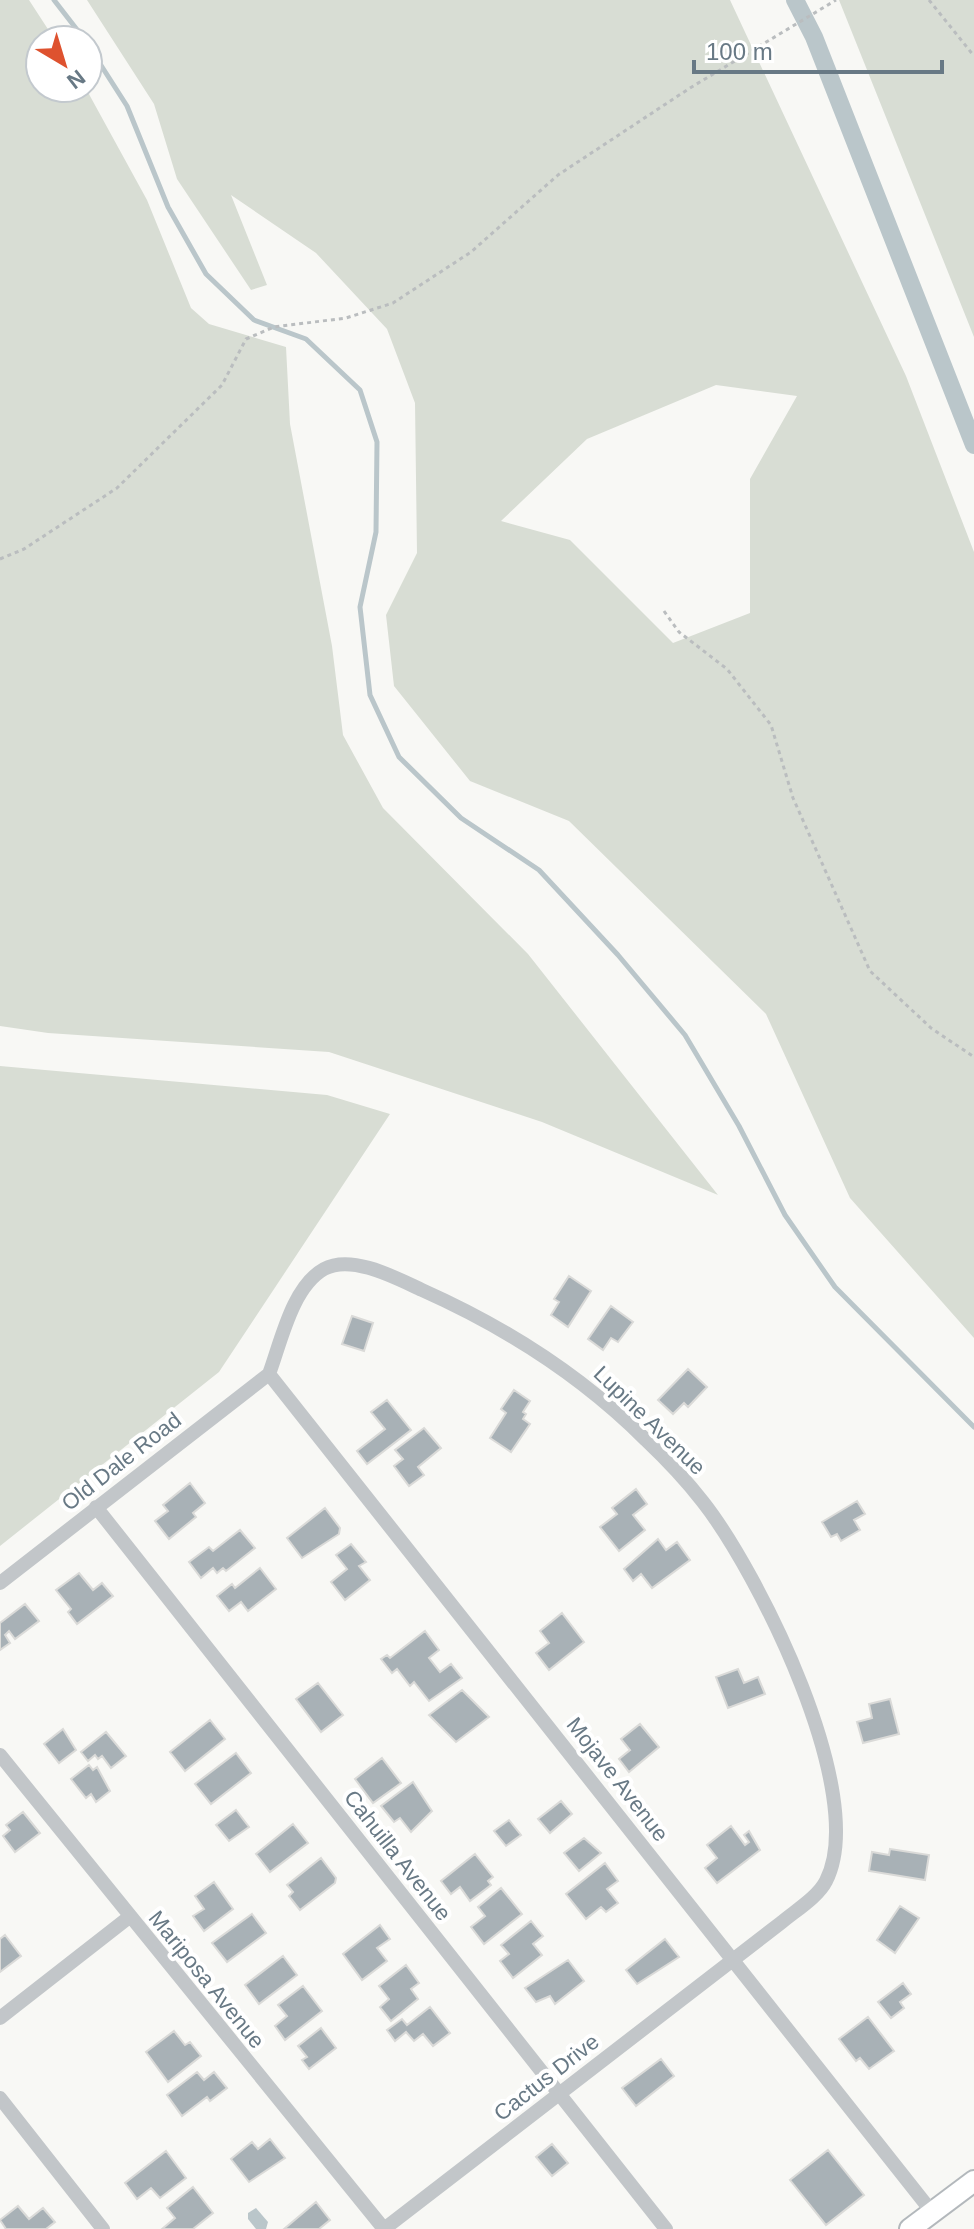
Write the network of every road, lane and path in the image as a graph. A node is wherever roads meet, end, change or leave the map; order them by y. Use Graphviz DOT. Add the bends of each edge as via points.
graph roads {
  1 [pos="836,0"];
  2 [pos="929,0"];
  3 [pos="974,56"];
  4 [pos="0,559"];
  5 [pos="664,611"];
  6 [pos="974,1057"];
  7 [pos="269,1374"];
  8 [pos="96,1507"];
  9 [pos="0,1583"];
  10 [pos="0,1755"];
  11 [pos="128,1918"];
  12 [pos="733,1960"];
  13 [pos="0,2018"];
  14 [pos="559,2095"];
  15 [pos="0,2098"];
  16 [pos="974,2181"];
  17 [pos="932,2212"];
  18 [pos="103,2229"];
  19 [pos="384,2229"];
  20 [pos="666,2229"];
  21 [pos="910,2229"];
  1 -- 4 [label="path" via="558,175 471,252 393,303 346,318 274,327 246,339 222,385 117,488"];
  2 -- 3 [label="path"];
  5 -- 6 [label="path" via="679,632 727,669 771,725 793,798 870,971 931,1028"];
  7 -- 8 [label="street, Old Dale Road"];
  7 -- 12 [label="street, Mojave Avenue"];
  7 -- 12 [label="street, Lupine Avenue" via="311,1279 341,1265 392,1276 467,1310 545,1356 647,1441 703,1502 754,1582 796,1672 829,1774 835,1820 826,1883"];
  8 -- 9 [label="street, Old Dale Road"];
  8 -- 14 [label="street, Cahuilla Avenue"];
  10 -- 11 [label="street, Mariposa Avenue"];
  11 -- 13 [label="street"];
  11 -- 19 [label="street, Mariposa Avenue"];
  12 -- 14 [label="street, Cactus Drive"];
  12 -- 17 [label="street, Mojave Avenue"];
  14 -- 19 [label="street, Cactus Drive"];
  14 -- 20 [label="street, Cahuilla Avenue"];
  15 -- 18 [label="street"];
  16 -- 17 [label="main road"];
  17 -- 21 [label="main road"];
}
